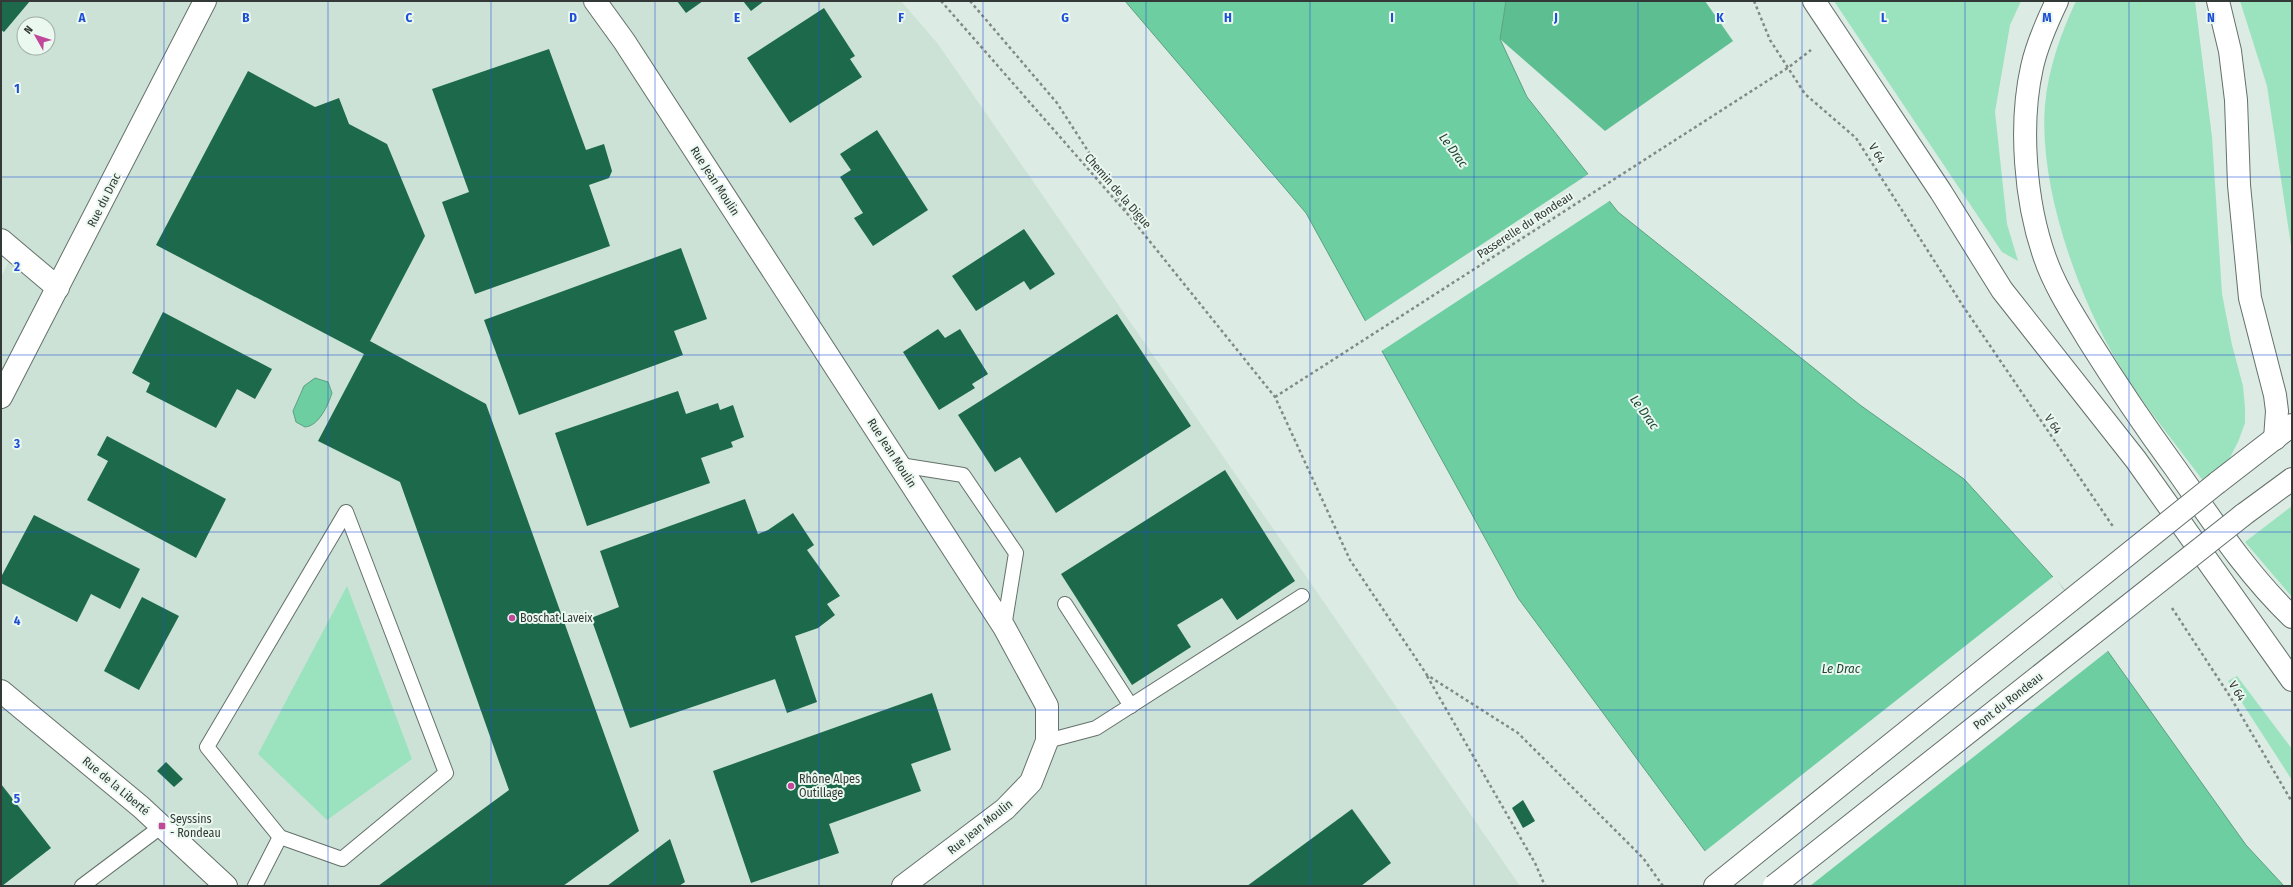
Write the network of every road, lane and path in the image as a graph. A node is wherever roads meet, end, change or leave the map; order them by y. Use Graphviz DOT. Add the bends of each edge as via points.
graph roads {
  1 [pos="205,1"];
  2 [pos="595,1"];
  3 [pos="941,1"];
  4 [pos="970,1"];
  5 [pos="1754,1"];
  6 [pos="1814,1"];
  7 [pos="2057,1"];
  8 [pos="2218,1"];
  9 [pos="1814,48"];
  10 [pos="1790,67"];
  11 [pos="1131,218"];
  12 [pos="1,240"];
  13 [pos="58,288"];
  14 [pos="1,397"];
  15 [pos="1275,397"];
  16 [pos="2292,425"];
  17 [pos="2275,439"];
  18 [pos="900,465"];
  19 [pos="2292,479"];
  20 [pos="2118,532"];
  21 [pos="1302,596"];
  22 [pos="1065,604"];
  23 [pos="2172,607"];
  24 [pos="2292,617"];
  25 [pos="1004,627"];
  26 [pos="1427,675"];
  27 [pos="2292,680"];
  28 [pos="1,691"];
  29 [pos="1131,706"];
  30 [pos="1047,740"];
  31 [pos="2292,802"];
  32 [pos="162,826"];
  33 [pos="280,837"];
  34 [pos="82,886"];
  35 [pos="226,886"];
  36 [pos="254,886"];
  37 [pos="903,886"];
  38 [pos="1545,886"];
  39 [pos="1663,886"];
  40 [pos="1715,886"];
  41 [pos="1774,886"];
  1 -- 13 [label="main road, Rue du Drac"];
  2 -- 18 [label="main road, Rue Jean Moulin" via="624,41"];
  3 -- 11 [label="path, Chemin de la Digue"];
  4 -- 11 [label="path" via="1056,103"];
  5 -- 10 [label="path, V 64" via="1770,40"];
  6 -- 27 [label="main road" via="1941,192 2002,290 2136,460"];
  7 -- 24 [label="main road" via="2040,39 2028,87 2026,130 2030,194 2045,258 2080,325 2125,398 2242,561"];
  8 -- 17 [label="main road" via="2230,51 2236,100 2239,185 2250,298 2275,395"];
  9 -- 10 [label="path, Passerelle du Rondeau"];
  10 -- 15 [label="path, Passerelle du Rondeau"];
  10 -- 20 [label="path, V 64" via="1805,94 1856,138 1963,306"];
  11 -- 15 [label="path, Chemin de la Digue"];
  12 -- 13 [label="main road"];
  13 -- 14 [label="main road, Rue du Drac"];
  15 -- 26 [label="path, Chemin de la Digue" via="1350,560"];
  16 -- 17 [label="main road"];
  17 -- 40 [label="main road, bridge"];
  18 -- 25 [label="main road, Rue Jean Moulin"];
  18 -- 25 [label="lane" via="963,475 1016,553"];
  19 -- 41 [label="main road, Pont du Rondeau, bridge"];
  21 -- 29 [label="lane"];
  22 -- 29 [label="lane"];
  23 -- 31 [label="path, V 64" via="2231,698"];
  25 -- 30 [label="main road, Rue Jean Moulin" via="1047,706"];
  26 -- 38 [label="path, Chemin de la Digue" via="1535,863"];
  26 -- 39 [label="path" via="1518,733 1643,858"];
  28 -- 32 [label="main road, Rue de la Liberté"];
  29 -- 30 [label="lane" via="1096,728"];
  30 -- 37 [label="main road, Rue Jean Moulin" via="1031,782 1005,809"];
  32 -- 34 [label="lane"];
  32 -- 35 [label="main road, Rue de la Liberté"];
  33 -- 33 [label="lane" via="342,859 446,773 346,512 207,747"];
  33 -- 36 [label="lane"];
}
